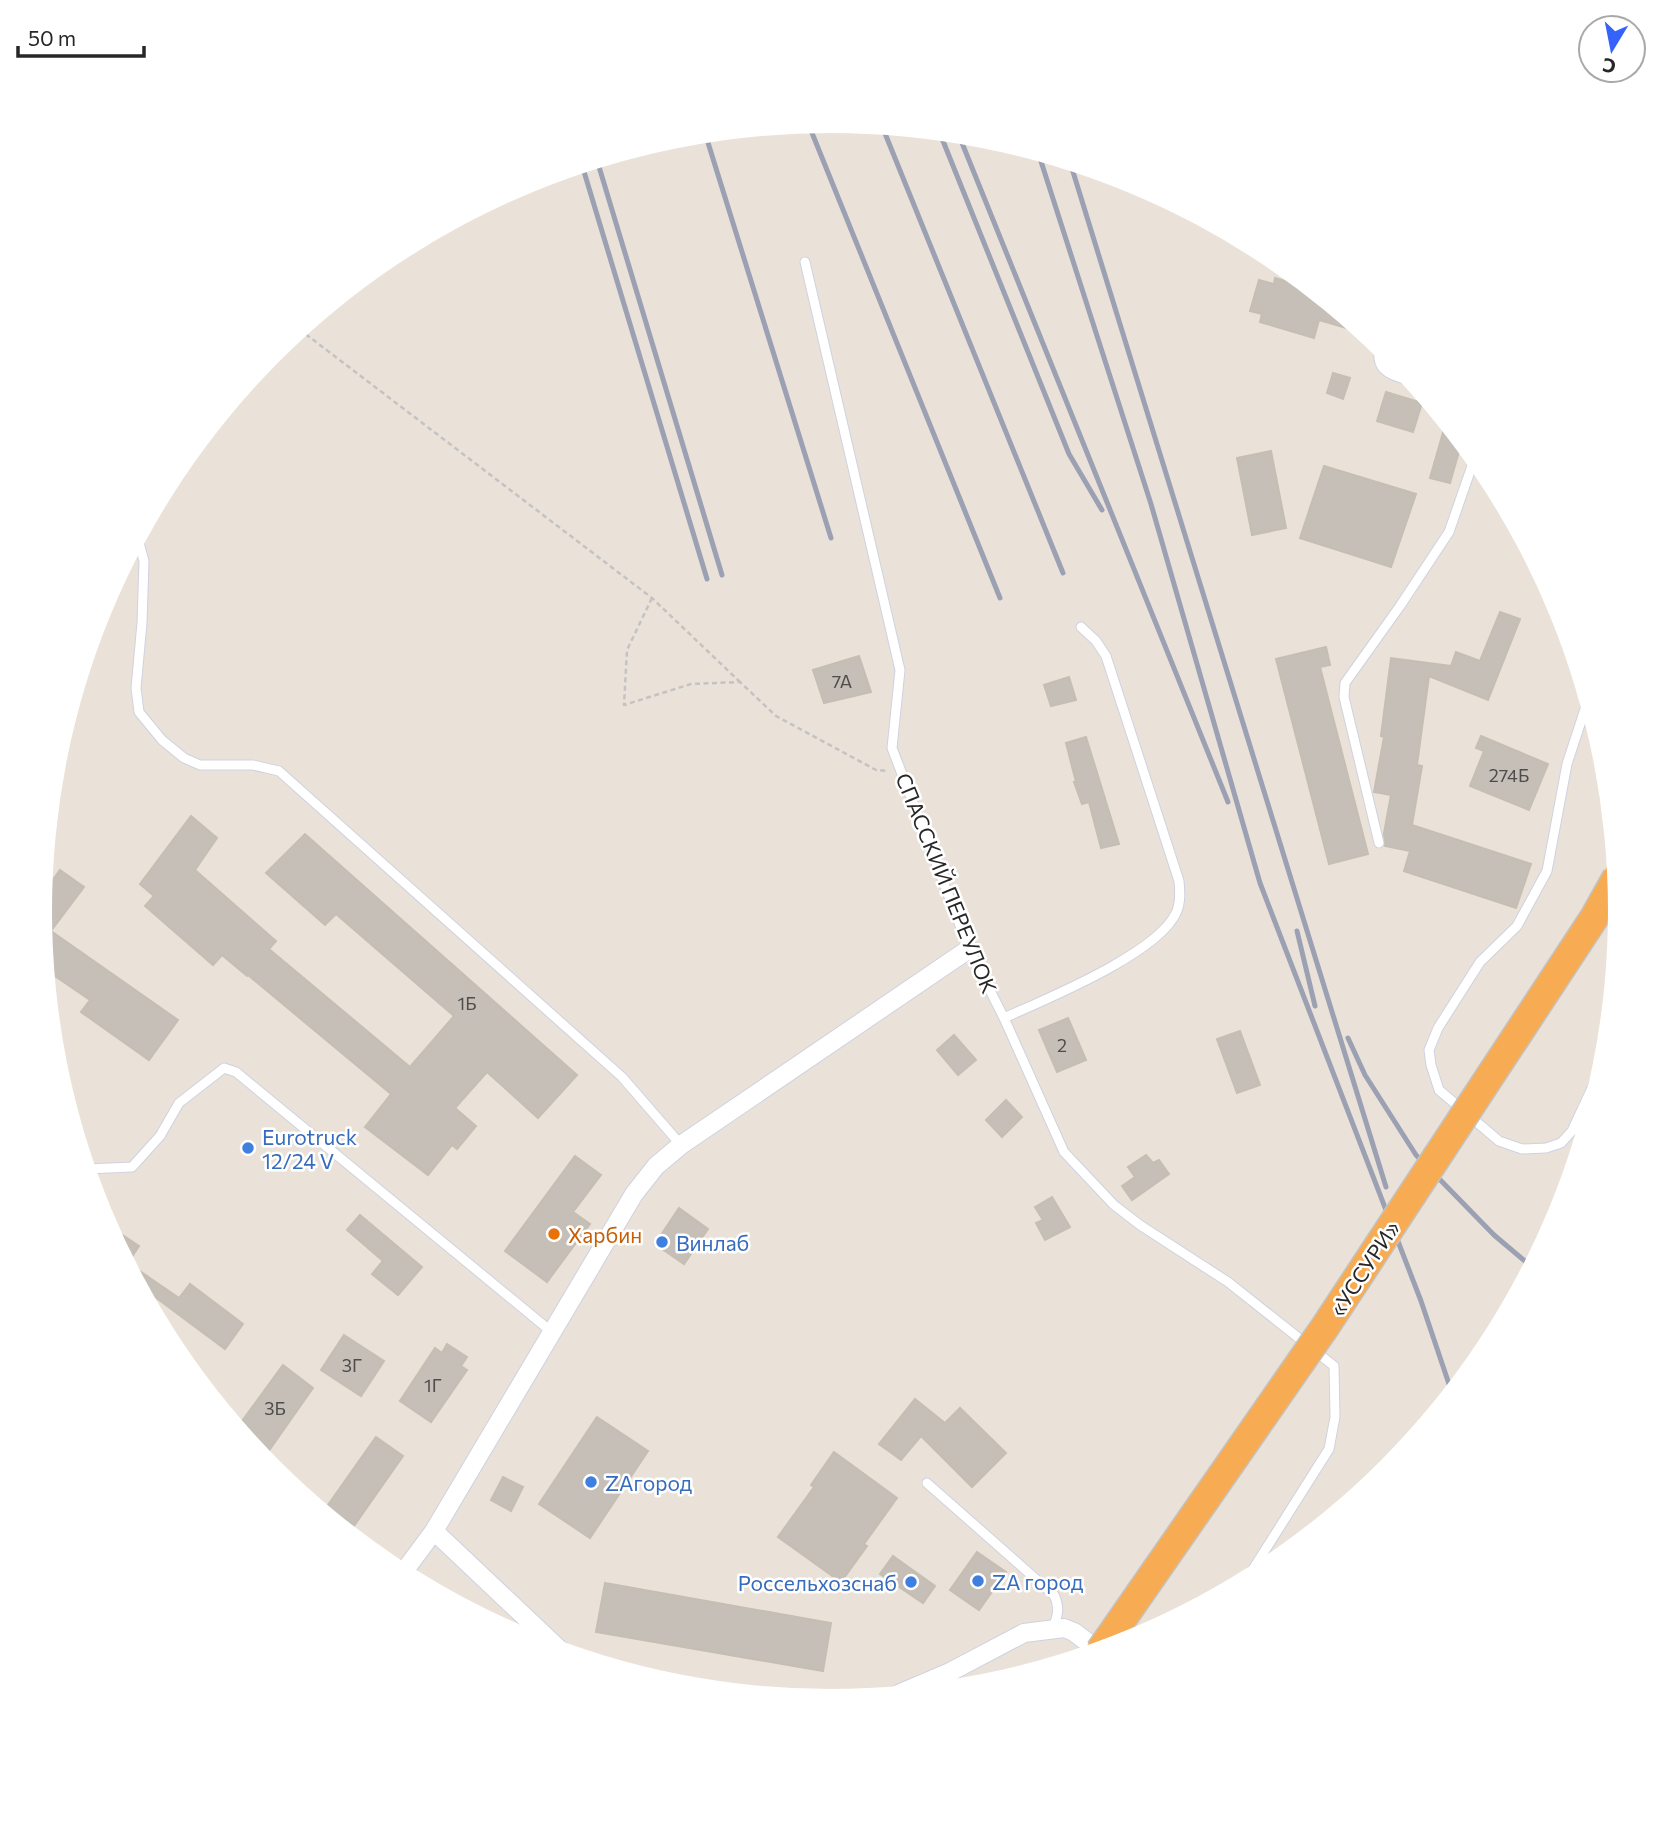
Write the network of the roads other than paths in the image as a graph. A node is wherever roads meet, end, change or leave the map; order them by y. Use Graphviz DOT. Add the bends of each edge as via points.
graph roads {
  1 [pos="805,262"];
  2 [pos="1377,358"];
  3 [pos="1393,374"];
  4 [pos="1471,470"];
  5 [pos="141,551"];
  6 [pos="1081,627"];
  7 [pos="1583,715"];
  8 [pos="1379,843"];
  9 [pos="1608,894"];
  10 [pos="969,949"];
  11 [pos="1004,1018"];
  12 [pos="1583,1107"];
  13 [pos="681,1145"];
  14 [pos="97,1169"];
  15 [pos="553,1333"];
  16 [pos="927,1483"];
  17 [pos="434,1531"];
  18 [pos="1258,1561"];
  19 [pos="409,1565"];
  20 [pos="1053,1628"];
  21 [pos="543,1634"];
  22 [pos="1110,1637"];
  23 [pos="1091,1644"];
  24 [pos="925,1683"];
  1 -- 10 [label="lane, СПАССКИЙ ПЕРЕУЛОК" via="900,670 891,748"];
  2 -- 3 [label="lane" via="1381,367"];
  4 -- 8 [label="lane" via="1449,532 1345,683 1344,697"];
  5 -- 13 [label="lane" via="136,688 139,712 162,740 200,765 253,765 279,771 622,1077"];
  6 -- 11 [label="lane, СПАССКИЙ ПЕРЕУЛОК" via="1106,656 1179,881 1177,912 1153,939 1110,967"];
  7 -- 12 [label="lane" via="1567,764 1541,886 1517,926 1480,962 1429,1050 1439,1090 1499,1141 1522,1149 1561,1143"];
  9 -- 22 [label="highway, «УССУРИ», bridge" via="1325,1327"];
  10 -- 11 [label="lane, СПАССКИЙ ПЕРЕУЛОК"];
  10 -- 13 [label="street"];
  11 -- 18 [label="lane, СПАССКИЙ ПЕРЕУЛОК" via="1065,1152 1114,1205 1228,1282 1334,1366 1335,1417 1329,1449"];
  13 -- 15 [label="street" via="656,1166 634,1194"];
  14 -- 15 [label="lane" via="132,1167 160,1136 179,1103 223,1068 236,1072"];
  15 -- 17 [label="street"];
  16 -- 20 [label="lane" via="1054,1595 1059,1604"];
  17 -- 19 [label="street"];
  17 -- 21 [label="street"];
  20 -- 23 [label="street" via="1074,1632"];
  20 -- 24 [label="street" via="1024,1633"];
}
